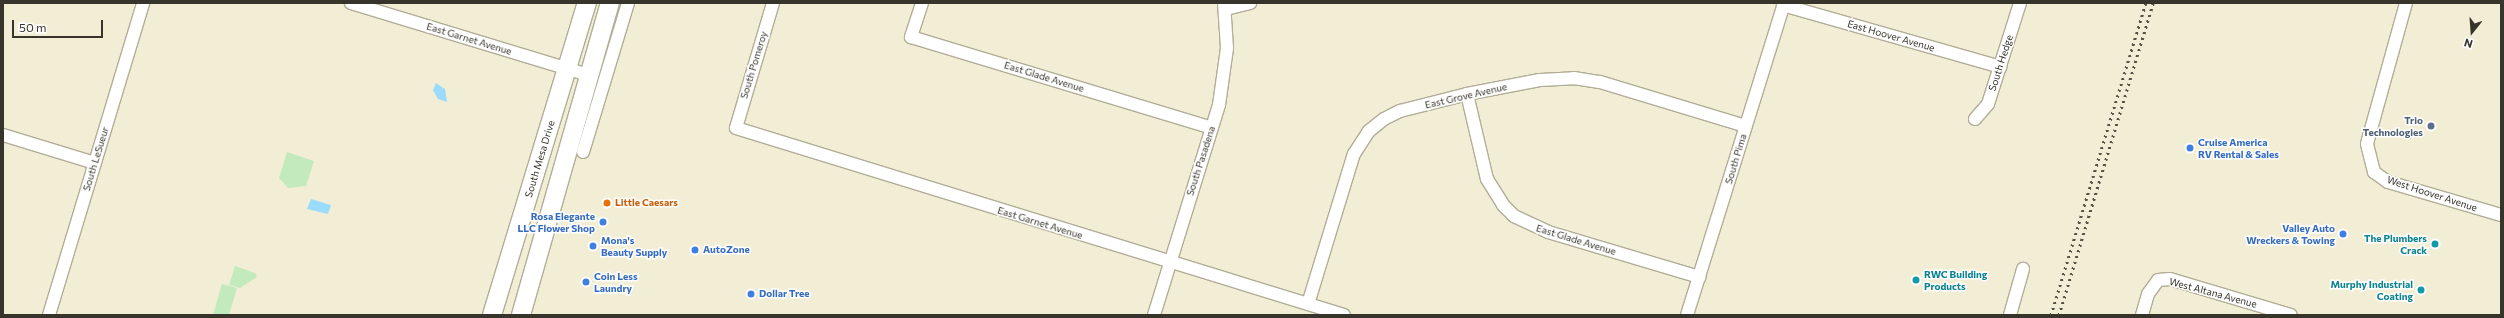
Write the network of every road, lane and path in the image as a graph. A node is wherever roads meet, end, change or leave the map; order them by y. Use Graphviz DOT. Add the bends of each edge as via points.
graph roads {
  1 [pos="143,3"];
  2 [pos="351,3"];
  3 [pos="587,3"];
  4 [pos="610,3"];
  5 [pos="628,3"];
  6 [pos="773,3"];
  7 [pos="922,3"];
  8 [pos="1250,3"];
  9 [pos="2020,3"];
  10 [pos="2406,3"];
  11 [pos="1783,4"];
  12 [pos="1225,6"];
  13 [pos="2000,67"];
  14 [pos="567,69"];
  15 [pos="588,75"];
  16 [pos="1467,94"];
  17 [pos="1975,119"];
  18 [pos="1746,126"];
  19 [pos="736,128"];
  20 [pos="1212,128"];
  21 [pos="3,135"];
  22 [pos="583,152"];
  23 [pos="94,163"];
  24 [pos="2501,215"];
  25 [pos="1169,263"];
  26 [pos="2023,269"];
  27 [pos="1699,277"];
  28 [pos="1308,304"];
  29 [pos="2254,310"];
  30 [pos="49,315"];
  31 [pos="492,315"];
  32 [pos="521,315"];
  33 [pos="1154,315"];
  34 [pos="1344,315"];
  35 [pos="1687,315"];
  36 [pos="2010,315"];
  37 [pos="2142,315"];
  38 [pos="2291,315"];
  1 -- 23 [label="street, South LeSueur"];
  2 -- 14 [label="street, East Garnet Avenue"];
  3 -- 14 [label="main road, South Mesa Drive"];
  4 -- 15 [label="main road"];
  5 -- 22 [label="street"];
  6 -- 19 [label="street, South Pomeroy"];
  7 -- 20 [label="street, East Glade Avenue" via="911,37"];
  8 -- 12 [label="street"];
  9 -- 13 [label="street, South Hedge"];
  10 -- 24 [label="street, West Hoover Avenue" via="2368,144 2374,172 2388,182"];
  11 -- 13 [label="street, East Hoover Avenue"];
  11 -- 18 [label="street, South Pima"];
  12 -- 20 [label="street, South Pasadena" via="1227,48 1224,78"];
  13 -- 17 [label="street, South Hedge" via="1988,104"];
  14 -- 15 [label="street, East Garnet Avenue"];
  14 -- 31 [label="main road, South Mesa Drive"];
  15 -- 32 [label="main road"];
  16 -- 18 [label="street, East Grove Avenue" via="1540,80 1574,78 1600,82"];
  16 -- 27 [label="street, East Glade Avenue" via="1487,179 1514,216 1548,232"];
  16 -- 28 [label="street, East Grove Avenue" via="1400,111 1384,119 1362,140 1349,168"];
  18 -- 27 [label="street, South Pima"];
  19 -- 25 [label="street, East Garnet Avenue"];
  20 -- 25 [label="street, South Pasadena"];
  21 -- 23 [label="street"];
  23 -- 30 [label="street, South LeSueur"];
  25 -- 28 [label="street, East Garnet Avenue"];
  25 -- 33 [label="street, South Pasadena"];
  26 -- 36 [label="street"];
  27 -- 35 [label="street, South Pima"];
  28 -- 34 [label="street, East Garnet Avenue"];
  29 -- 37 [label="street, West Altana Avenue" via="2170,279 2158,280 2148,294"];
  29 -- 38 [label="street, West Altana Avenue"];
}
